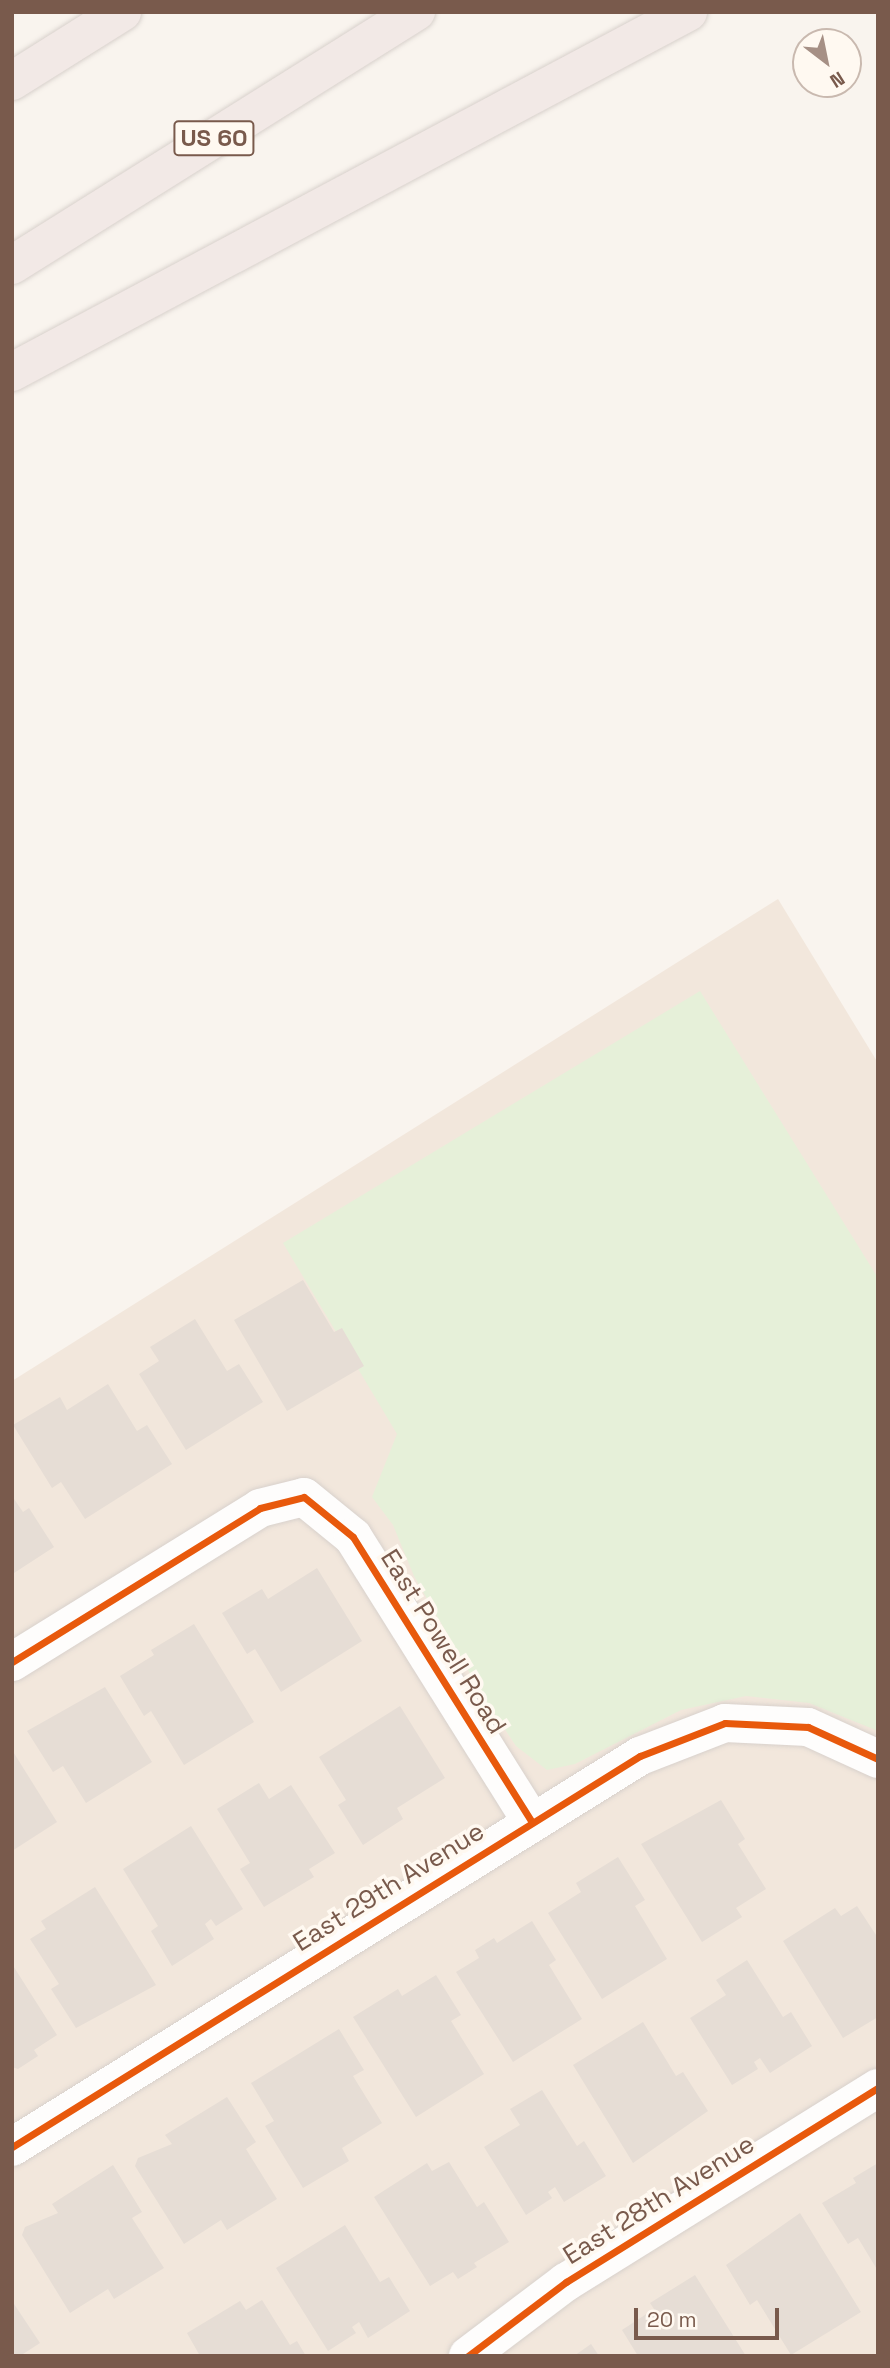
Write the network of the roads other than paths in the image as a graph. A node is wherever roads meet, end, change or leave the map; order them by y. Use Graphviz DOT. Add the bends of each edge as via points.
graph roads {
  1 [pos="122,12"];
  2 [pos="416,12"];
  3 [pos="688,12"];
  4 [pos="12,81"];
  5 [pos="12,265"];
  6 [pos="12,372"];
  7 [pos="12,1662"];
  8 [pos="878,1759"];
  9 [pos="532,1822"];
  10 [pos="878,2088"];
  11 [pos="12,2147"];
  12 [pos="468,2356"];
  1 -- 4 [label="highway"];
  2 -- 5 [label="highway, US 60"];
  3 -- 6 [label="highway"];
  7 -- 9 [label="street, East Powell Road" via="260,1508 304,1497 353,1537"];
  8 -- 9 [label="street, East 29th Avenue" via="808,1727 724,1723 640,1756"];
  9 -- 11 [label="street, East 29th Avenue"];
  10 -- 12 [label="street, East 28th Avenue" via="566,2282"];
}
